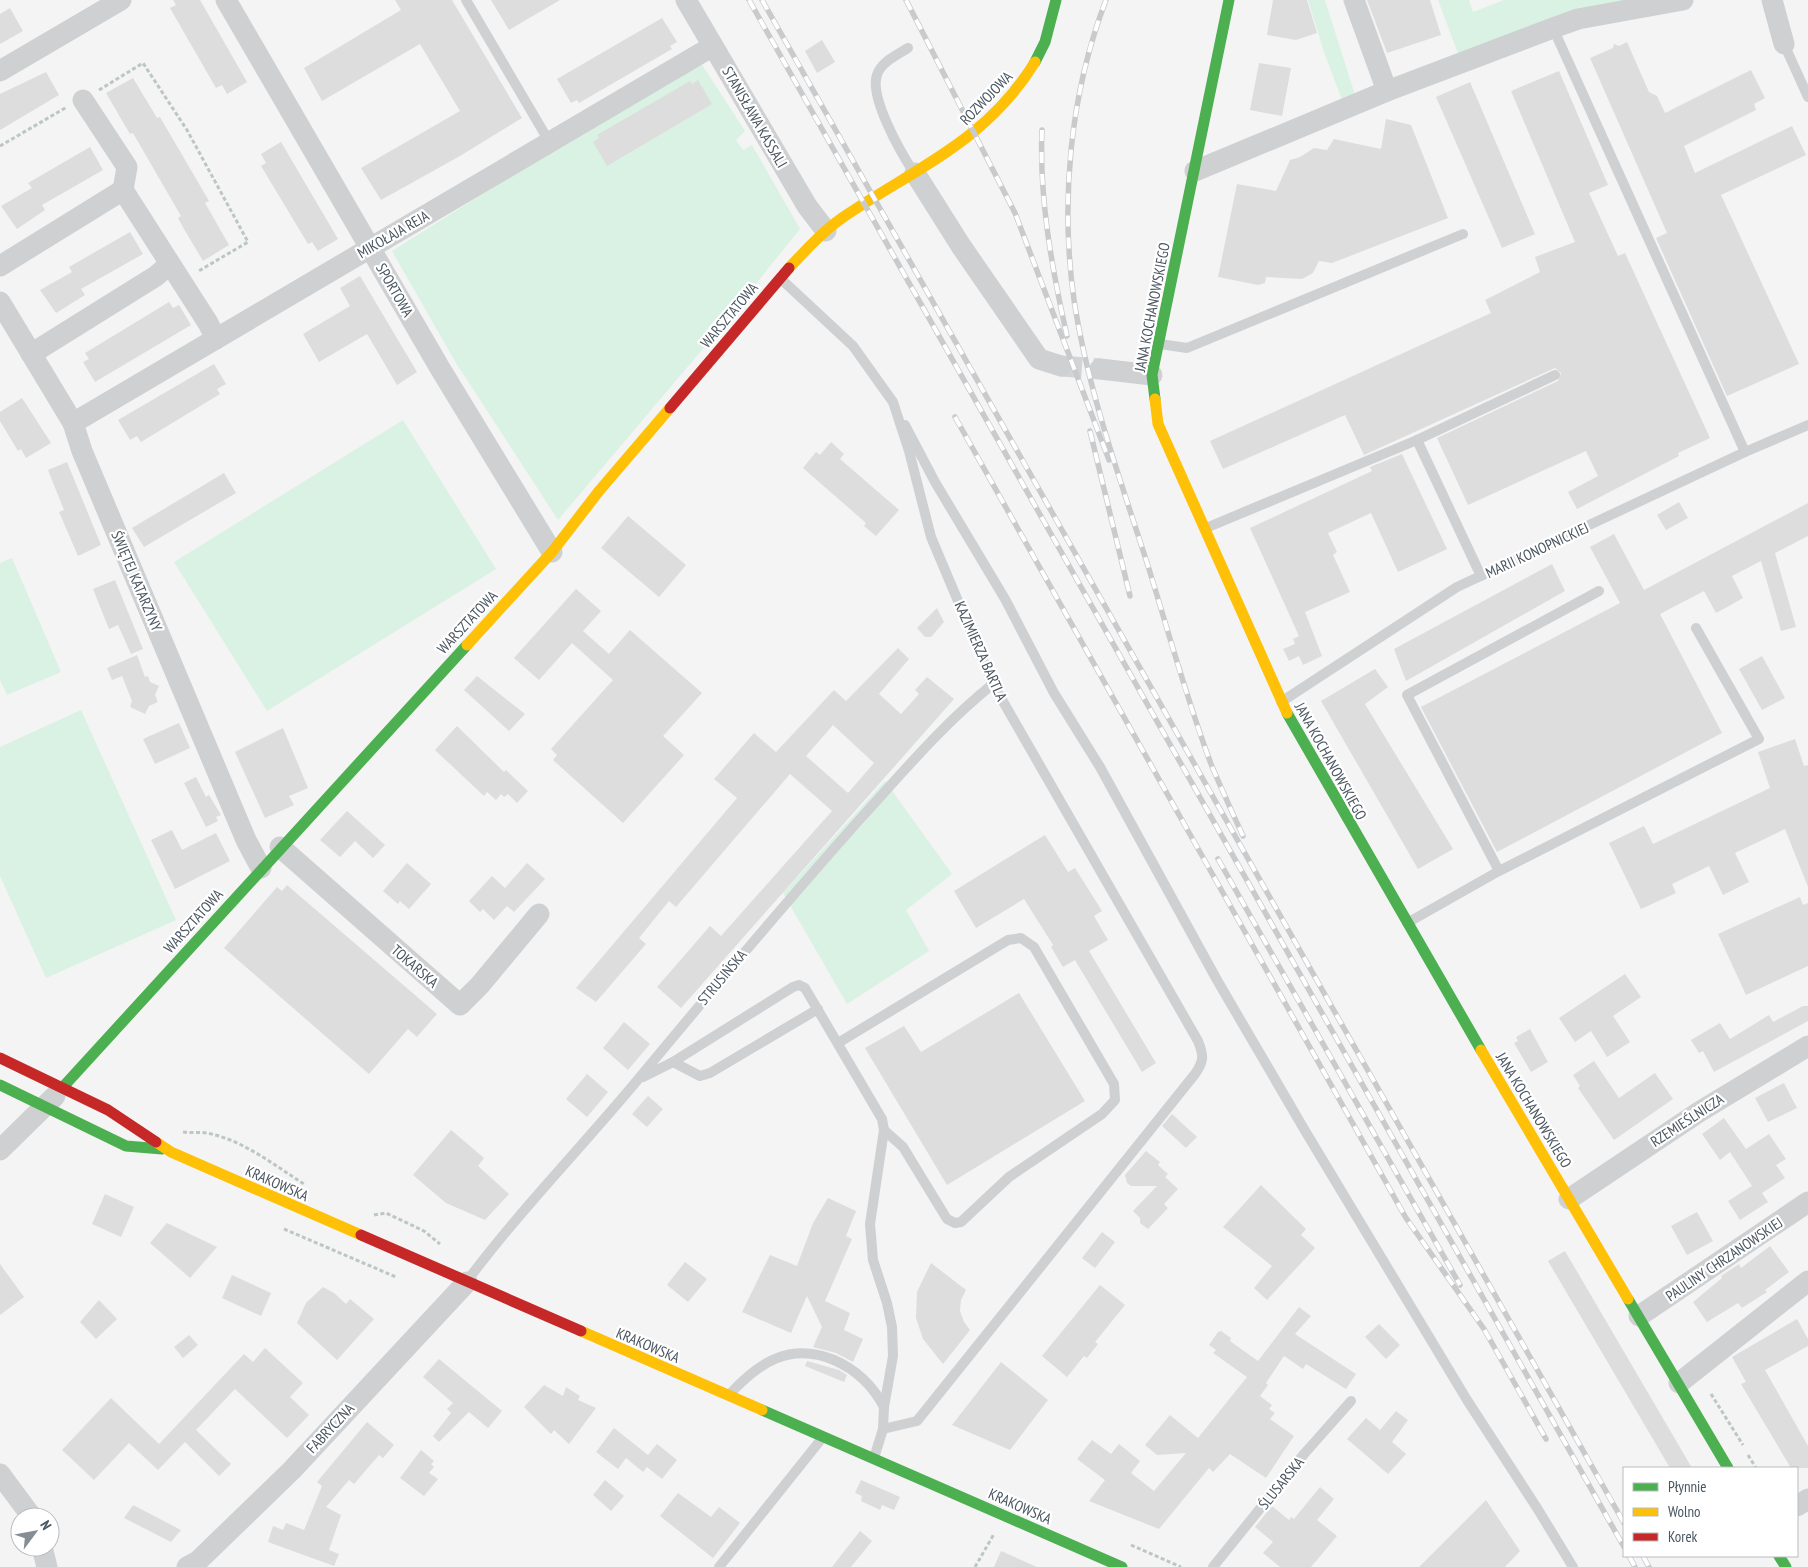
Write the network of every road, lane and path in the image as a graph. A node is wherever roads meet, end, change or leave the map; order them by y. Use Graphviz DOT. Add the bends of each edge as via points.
graph roads {
  1 [pos="121,0"];
  2 [pos="226,0"];
  3 [pos="466,0"];
  4 [pos="686,0"];
  5 [pos="1056,0"];
  6 [pos="1229,0"];
  7 [pos="1354,0"];
  8 [pos="1683,0"];
  9 [pos="1772,0"];
  10 [pos="1553,28"];
  11 [pos="1784,44"];
  12 [pos="714,46"];
  13 [pos="908,48"];
  14 [pos="0,71"];
  15 [pos="1387,91"];
  16 [pos="1808,97"];
  17 [pos="82,100"];
  18 [pos="550,143"];
  19 [pos="0,146"];
  20 [pos="1195,171"];
  21 [pos="915,173"];
  22 [pos="895,185"];
  23 [pos="123,190"];
  24 [pos="826,231"];
  25 [pos="1463,234"];
  26 [pos="371,247"];
  27 [pos="170,264"];
  28 [pos="0,266"];
  29 [pos="780,278"];
  30 [pos="182,282"];
  31 [pos="0,302"];
  32 [pos="216,339"];
  33 [pos="1160,344"];
  34 [pos="31,354"];
  35 [pos="1060,366"];
  36 [pos="1100,369"];
  37 [pos="1152,375"];
  38 [pos="1555,375"];
  39 [pos="893,402"];
  40 [pos="73,423"];
  41 [pos="1808,425"];
  42 [pos="1418,440"];
  43 [pos="1745,452"];
  44 [pos="1203,529"];
  45 [pos="552,552"];
  46 [pos="1481,576"];
  47 [pos="1598,591"];
  48 [pos="1696,628"];
  49 [pos="993,684"];
  50 [pos="1281,702"];
  51 [pos="280,847"];
  52 [pos="262,868"];
  53 [pos="1499,871"];
  54 [pos="539,914"];
  55 [pos="1406,923"];
  56 [pos="818,1009"];
  57 [pos="838,1043"];
  58 [pos="1808,1046"];
  59 [pos="0,1058"];
  60 [pos="673,1062"];
  61 [pos="639,1078"];
  62 [pos="0,1085"];
  63 [pos="63,1087"];
  64 [pos="46,1106"];
  65 [pos="884,1130"];
  66 [pos="164,1149"];
  67 [pos="0,1150"];
  68 [pos="1569,1199"];
  69 [pos="1808,1202"];
  70 [pos="1808,1281"];
  71 [pos="467,1282"];
  72 [pos="1639,1316"];
  73 [pos="1685,1378"];
  74 [pos="728,1396"];
  75 [pos="1351,1401"];
  76 [pos="884,1407"];
  77 [pos="883,1429"];
  78 [pos="824,1437"];
  79 [pos="874,1459"];
  80 [pos="1728,1467"];
  81 [pos="1755,1467"];
  82 [pos="0,1474"];
  83 [pos="25,1507"];
  84 [pos="994,1535"];
  85 [pos="187,1567"];
  86 [pos="719,1567"];
  87 [pos="975,1567"];
  88 [pos="1122,1567"];
  89 [pos="1213,1567"];
  90 [pos="1573,1567"];
  1 -- 14 [label="street"];
  2 -- 26 [label="street, SPORTOWA"];
  3 -- 18 [label="lane"];
  4 -- 12 [label="street, STANISŁAWA KASSALI"];
  5 -- 21 [label="street, ROZWOJOWA" via="1045,44 1015,94 966,140"];
  6 -- 20 [label="street, JANA KOCHANOWSKIEGO"];
  7 -- 15 [label="street"];
  8 -- 10 [label="street" via="1578,19"];
  9 -- 11 [label="street"];
  10 -- 15 [label="street"];
  10 -- 43 [label="lane"];
  11 -- 16 [label="lane"];
  12 -- 18 [label="street, MIKOŁAJA REJA"];
  12 -- 24 [label="street, STANISŁAWA KASSALI" via="807,206"];
  13 -- 21 [label="lane" via="883,65 876,76 876,85 881,109"];
  15 -- 20 [label="street"];
  17 -- 19 [label="path"];
  17 -- 23 [label="street" via="127,166"];
  17 -- 30 [label="path" via="143,63 206,164 248,242"];
  18 -- 26 [label="street, MIKOŁAJA REJA"];
  20 -- 33 [label="street, JANA KOCHANOWSKIEGO"];
  21 -- 22 [label="street, ROZWOJOWA"];
  21 -- 35 [label="street" via="1039,359"];
  22 -- 24 [label="street, WARSZTATOWA"];
  23 -- 27 [label="street"];
  23 -- 28 [label="street"];
  24 -- 29 [label="street, WARSZTATOWA"];
  25 -- 33 [label="lane" via="1187,348"];
  26 -- 32 [label="street, MIKOŁAJA REJA"];
  26 -- 45 [label="street, SPORTOWA" via="441,370"];
  27 -- 30 [label="street"];
  27 -- 34 [label="street"];
  29 -- 39 [label="lane, KAZIMIERZA BARTLA" via="853,346"];
  29 -- 45 [label="street, WARSZTATOWA" via="599,491"];
  30 -- 32 [label="street"];
  31 -- 34 [label="street, ŚWIĘTEJ KATARZYNY"];
  32 -- 40 [label="street, MIKOŁAJA REJA"];
  33 -- 37 [label="street, JANA KOCHANOWSKIEGO"];
  34 -- 40 [label="street, ŚWIĘTEJ KATARZYNY"];
  36 -- 37 [label="street"];
  37 -- 44 [label="street, JANA KOCHANOWSKIEGO" via="1158,424"];
  38 -- 42 [label="lane"];
  39 -- 49 [label="lane, KAZIMIERZA BARTLA" via="931,537"];
  39 -- 90 [label="lane" via="935,482 1005,599 1054,693 1100,768 1299,1121 1466,1400"];
  40 -- 52 [label="street, ŚWIĘTEJ KATARZYNY" via="246,840"];
  41 -- 43 [label="lane, MARII KONOPNICKIEJ"];
  42 -- 44 [label="lane"];
  42 -- 46 [label="lane"];
  43 -- 46 [label="lane, MARII KONOPNICKIEJ"];
  44 -- 50 [label="street, JANA KOCHANOWSKIEGO"];
  45 -- 51 [label="street, WARSZTATOWA"];
  46 -- 50 [label="lane, MARII KONOPNICKIEJ" via="1458,587"];
  47 -- 53 [label="lane" via="1407,695"];
  48 -- 53 [label="lane" via="1759,739"];
  49 -- 61 [label="lane, STRUSIŃSKA" via="918,756 778,910"];
  49 -- 77 [label="lane, KAZIMIERZA BARTLA" via="1204,1056 1195,1074 917,1421"];
  50 -- 55 [label="street, JANA KOCHANOWSKIEGO"];
  51 -- 52 [label="street, WARSZTATOWA"];
  51 -- 54 [label="street, TOKARSKA" via="460,1005"];
  52 -- 63 [label="street, WARSZTATOWA"];
  53 -- 55 [label="lane"];
  55 -- 68 [label="street, JANA KOCHANOWSKIEGO"];
  56 -- 57 [label="lane"];
  56 -- 60 [label="lane" via="710,1073 700,1076"];
  56 -- 60 [label="lane" via="806,988 793,987"];
  57 -- 65 [label="lane" via="882,1119"];
  57 -- 65 [label="lane" via="1008,940 1020,938 1034,947 1114,1084 1114,1100 1102,1114 1009,1177 961,1222 946,1219 903,1147"];
  58 -- 68 [label="street, RZEMIEŚLNICZA" via="1699,1112"];
  59 -- 63 [label="street, KRAKOWSKA"];
  60 -- 61 [label="lane"];
  61 -- 71 [label="lane, STRUSIŃSKA" via="510,1225"];
  62 -- 64 [label="street, KRAKOWSKA"];
  63 -- 64 [label="street"];
  63 -- 66 [label="street, KRAKOWSKA" via="108,1110"];
  64 -- 66 [label="street, KRAKOWSKA" via="126,1146"];
  64 -- 67 [label="street"];
  65 -- 76 [label="lane" via="870,1224 873,1260 892,1327 893,1356"];
  66 -- 71 [label="street, KRAKOWSKA"];
  68 -- 72 [label="street, JANA KOCHANOWSKIEGO"];
  69 -- 72 [label="street, PAULINY CHRZANOWSKIEJ"];
  70 -- 73 [label="street"];
  71 -- 74 [label="street, KRAKOWSKA"];
  71 -- 85 [label="street, FABRYCZNA" via="292,1470"];
  72 -- 73 [label="street, JANA KOCHANOWSKIEGO"];
  73 -- 80 [label="street, JANA KOCHANOWSKIEGO"];
  73 -- 81 [label="path" via="1714,1395"];
  74 -- 76 [label="lane" via="760,1366 786,1355 818,1353 844,1364 876,1391"];
  74 -- 78 [label="street, KRAKOWSKA"];
  75 -- 89 [label="lane, ŚLUSARSKA"];
  76 -- 77 [label="lane"];
  77 -- 79 [label="lane"];
  78 -- 79 [label="street, KRAKOWSKA"];
  78 -- 86 [label="lane"];
  79 -- 88 [label="street, KRAKOWSKA"];
  82 -- 83 [label="street"];
  84 -- 87 [label="path"];
}
